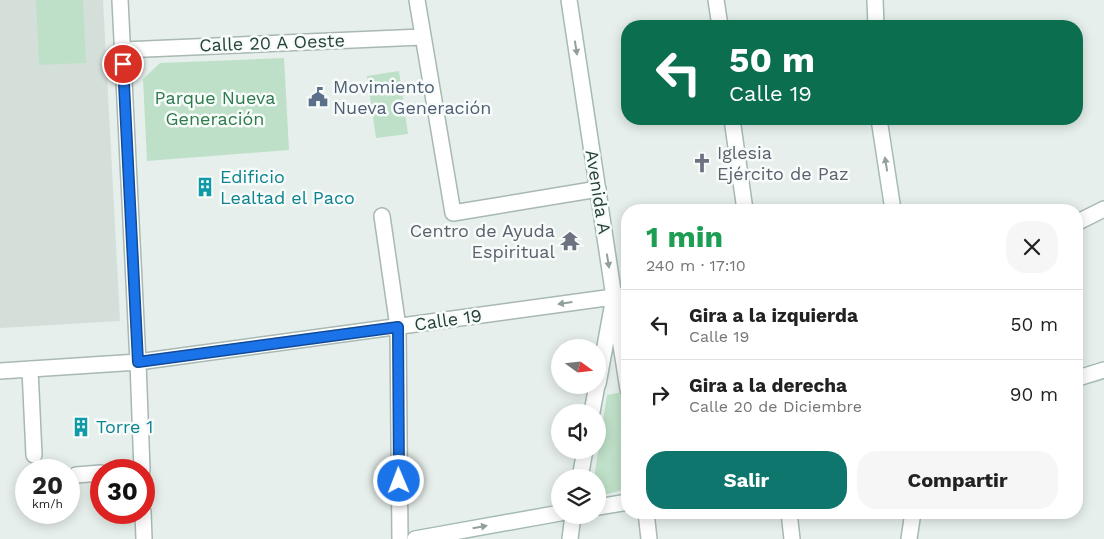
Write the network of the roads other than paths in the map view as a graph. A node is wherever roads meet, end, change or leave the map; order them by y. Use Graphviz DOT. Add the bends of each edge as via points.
graph roads {
  1 [pos="120,0"];
  2 [pos="417,0"];
  3 [pos="569,0"];
  4 [pos="716,0"];
  5 [pos="875,0"];
  6 [pos="719,20"];
  7 [pos="876,20"];
  8 [pos="422,37"];
  9 [pos="123,50"];
  10 [pos="733,125"];
  11 [pos="880,125"];
  12 [pos="598,189"];
  13 [pos="744,204"];
  14 [pos="892,204"];
  15 [pos="1104,209"];
  16 [pos="382,216"];
  17 [pos="1083,220"];
  18 [pos="621,296"];
  19 [pos="398,327"];
  20 [pos="606,352"];
  21 [pos="138,362"];
  22 [pos="30,369"];
  23 [pos="1104,370"];
  24 [pos="0,371"];
  25 [pos="1083,376"];
  26 [pos="34,455"];
  27 [pos="142,459"];
  28 [pos="621,503"];
  29 [pos="606,506"];
  30 [pos="551,515"];
  31 [pos="647,519"];
  32 [pos="790,519"];
  33 [pos="912,519"];
  34 [pos="143,524"];
  35 [pos="572,524"];
  36 [pos="144,539"];
  37 [pos="400,539"];
  38 [pos="415,539"];
  39 [pos="570,539"];
  40 [pos="649,539"];
  41 [pos="792,539"];
  42 [pos="909,539"];
  1 -- 9 [label="street"];
  2 -- 8 [label="street"];
  3 -- 12 [label="street, Avenida A, one-way"];
  4 -- 6 [label="street"];
  5 -- 7 [label="street"];
  8 -- 9 [label="street, Calle 20 A Oeste"];
  8 -- 12 [label="street" via="452,213"];
  9 -- 21 [label="street"];
  10 -- 13 [label="street"];
  14 -- 11 [label="street, one-way"];
  12 -- 18 [label="street, Avenida A, one-way"];
  15 -- 17 [label="street"];
  16 -- 19 [label="street"];
  18 -- 19 [label="street, Calle 19, one-way"];
  18 -- 20 [label="street, Avenida A"];
  19 -- 21 [label="street, Calle 19"];
  19 -- 37 [label="street"];
  21 -- 22 [label="street, Calle 19"];
  21 -- 27 [label="street"];
  22 -- 24 [label="street, Calle 19"];
  22 -- 26 [label="street"];
  23 -- 25 [label="street"];
  28 -- 29 [label="street"];
  38 -- 30 [label="street, one-way"];
  31 -- 40 [label="street"];
  32 -- 41 [label="street"];
  33 -- 42 [label="street"];
  34 -- 36 [label="street"];
  35 -- 39 [label="street"];
}
